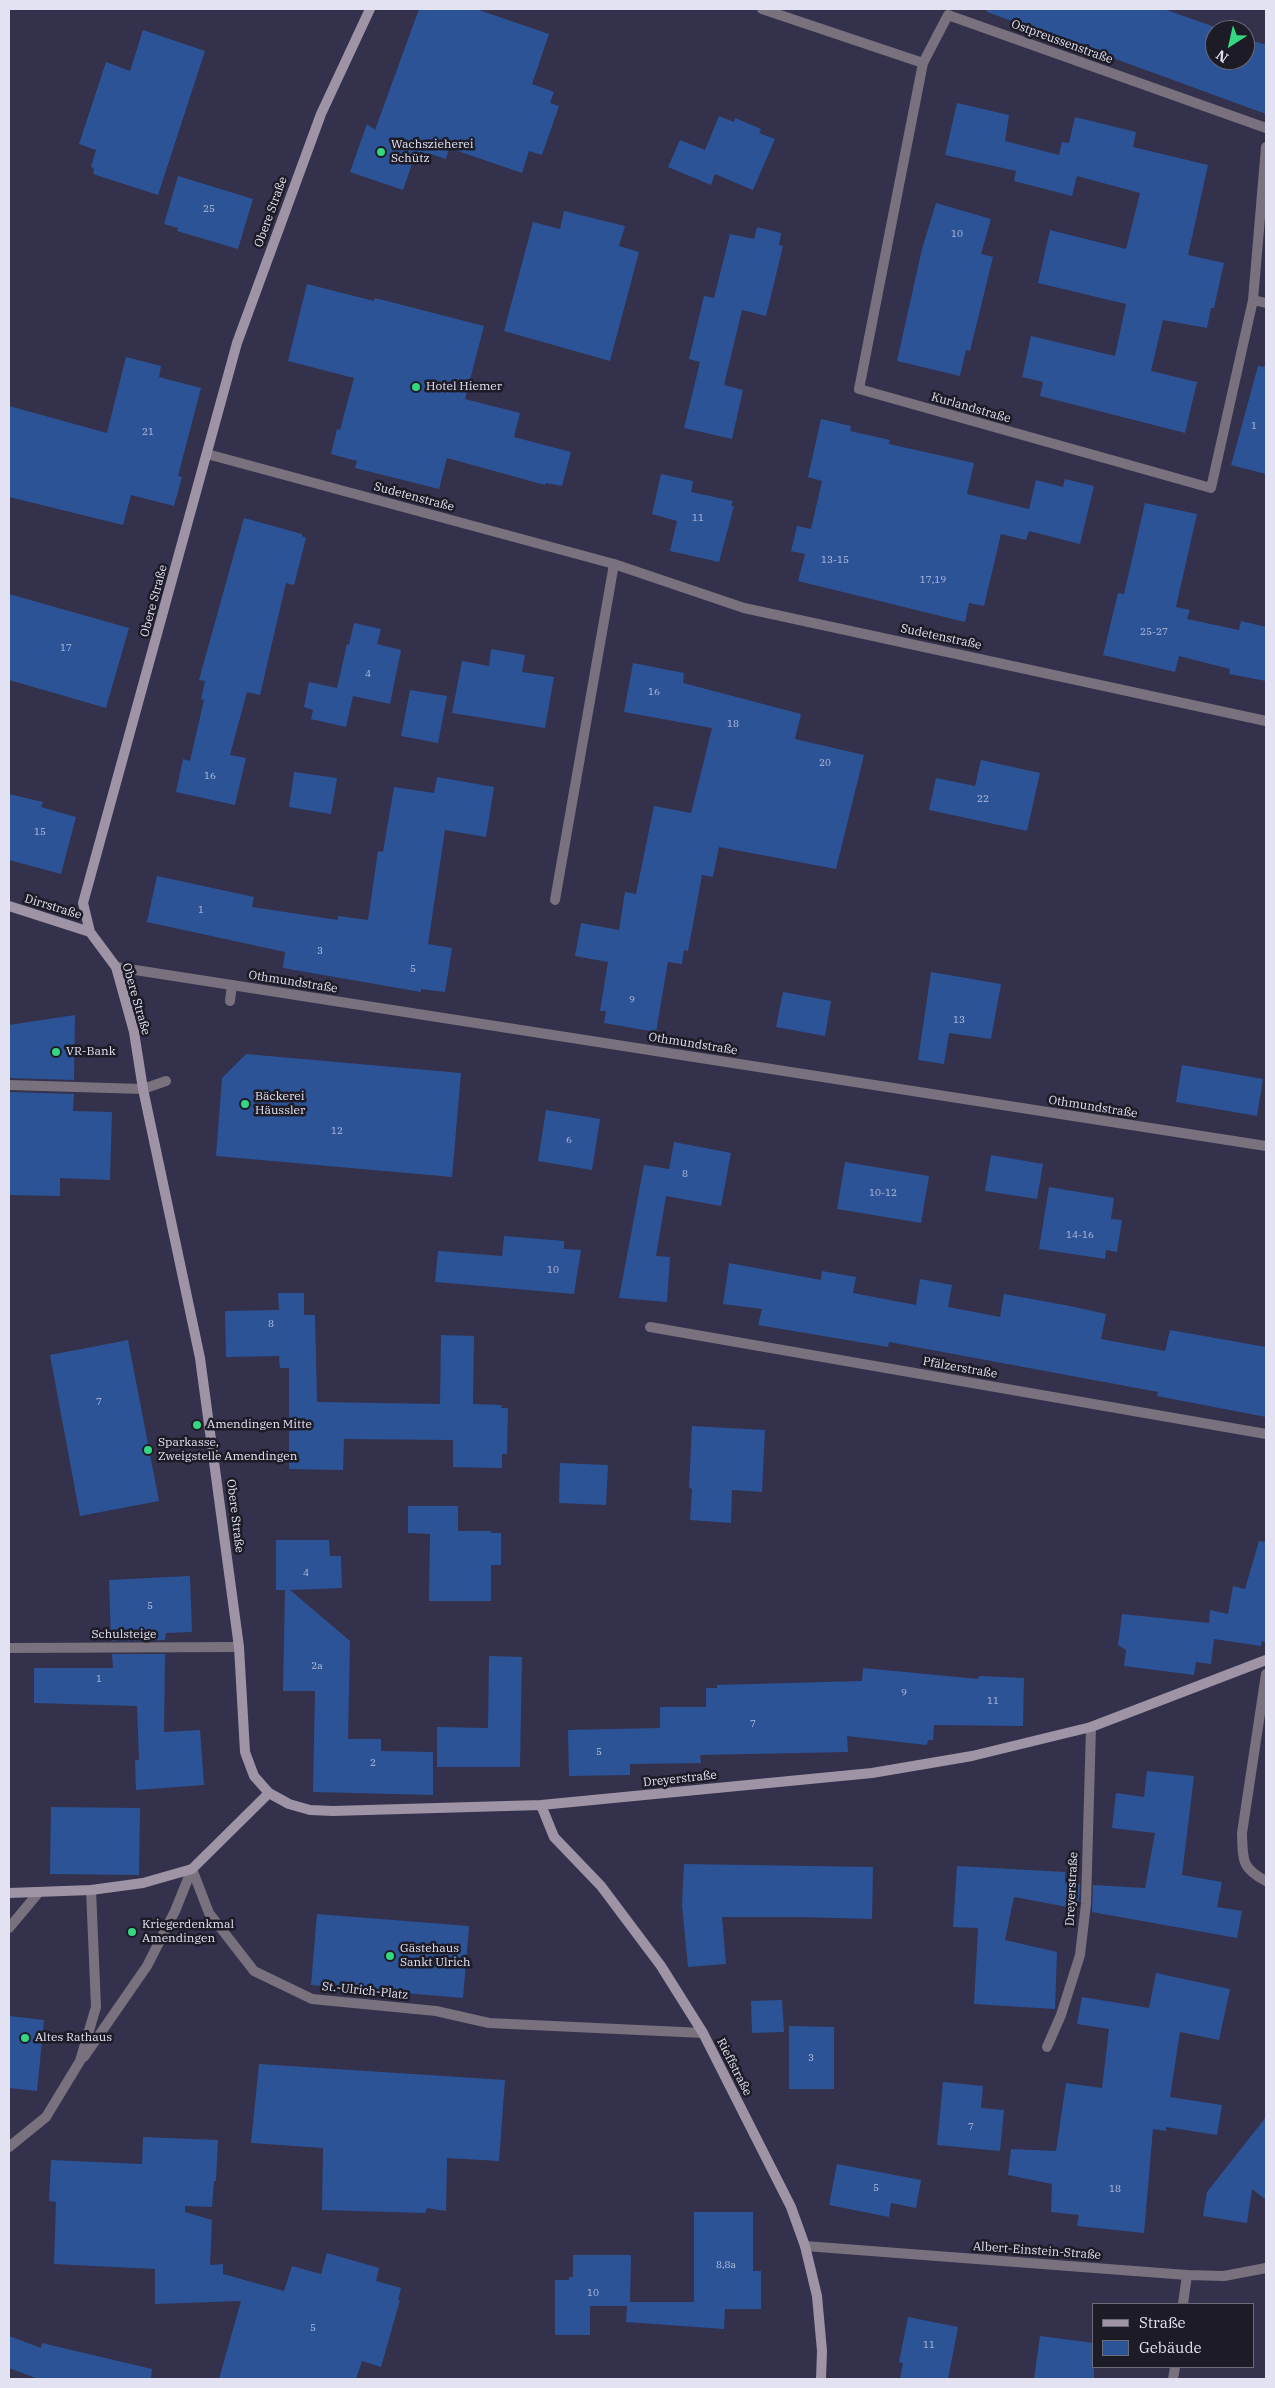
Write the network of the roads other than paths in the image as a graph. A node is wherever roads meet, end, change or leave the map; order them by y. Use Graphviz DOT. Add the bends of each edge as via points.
graph roads {
  1 [pos="370,9"];
  2 [pos="762,9"];
  3 [pos="923,63"];
  4 [pos="1266,128"];
  5 [pos="1266,147"];
  6 [pos="1253,300"];
  7 [pos="1266,303"];
  8 [pos="207,454"];
  9 [pos="614,564"];
  10 [pos="1266,721"];
  11 [pos="555,900"];
  12 [pos="9,906"];
  13 [pos="90,932"];
  14 [pos="116,967"];
  15 [pos="232,985"];
  16 [pos="230,1001"];
  17 [pos="166,1081"];
  18 [pos="9,1085"];
  19 [pos="143,1089"];
  20 [pos="1266,1146"];
  21 [pos="650,1327"];
  22 [pos="1266,1434"];
  23 [pos="239,1647"];
  24 [pos="9,1648"];
  25 [pos="1266,1660"];
  26 [pos="1266,1674"];
  27 [pos="1091,1727"];
  28 [pos="269,1793"];
  29 [pos="541,1805"];
  30 [pos="192,1869"];
  31 [pos="1266,1881"];
  32 [pos="91,1890"];
  33 [pos="39,1892"];
  34 [pos="9,1893"];
  35 [pos="9,1928"];
  36 [pos="703,2033"];
  37 [pos="1047,2047"];
  38 [pos="80,2061"];
  39 [pos="9,2147"];
  40 [pos="805,2246"];
  41 [pos="1266,2268"];
  42 [pos="1187,2275"];
  43 [pos="1183,2303"];
  44 [pos="821,2379"];
  1 -- 8 [label="street, Obere Straße" via="321,114 237,343"];
  2 -- 3 [label="street"];
  3 -- 4 [label="street, Ostpreussenstraße" via="948,15"];
  3 -- 6 [label="street, Kurlandstraße" via="858,389 1211,488"];
  5 -- 6 [label="street"];
  6 -- 7 [label="street"];
  8 -- 9 [label="street, Sudetenstraße"];
  8 -- 13 [label="street, Obere Straße" via="83,903"];
  9 -- 10 [label="street, Sudetenstraße" via="744,608"];
  9 -- 11 [label="street"];
  12 -- 13 [label="street, Dirrstraße"];
  13 -- 14 [label="street, Obere Straße"];
  14 -- 15 [label="street, Othmundstraße"];
  14 -- 19 [label="street, Obere Straße" via="134,1032"];
  15 -- 16 [label="street"];
  15 -- 20 [label="street, Othmundstraße"];
  17 -- 19 [label="street"];
  18 -- 19 [label="street"];
  19 -- 23 [label="street, Obere Straße" via="200,1358"];
  21 -- 22 [label="street, Pfälzerstraße"];
  23 -- 24 [label="street, Schulsteige"];
  23 -- 28 [label="street, Obere Straße" via="246,1752 254,1776"];
  25 -- 27 [label="street, Dreyerstraße"];
  26 -- 31 [label="street" via="1242,1833 1243,1859 1249,1871"];
  27 -- 29 [label="street, Dreyerstraße" via="972,1756 872,1773"];
  27 -- 37 [label="street, Dreyerstraße" via="1086,1904 1080,1955 1062,2015"];
  28 -- 29 [label="street, Dreyerstraße" via="289,1804 310,1810"];
  28 -- 30 [label="street"];
  29 -- 36 [label="street, Rieffstraße" via="554,1837 607,1894 661,1966"];
  30 -- 32 [label="street" via="143,1883"];
  30 -- 36 [label="street, St.-Ulrich-Platz" via="209,1912 254,1971 312,1999 436,2011 489,2023"];
  30 -- 38 [label="street" via="147,1966"];
  32 -- 33 [label="street"];
  32 -- 38 [label="street" via="96,2007"];
  33 -- 34 [label="street"];
  33 -- 35 [label="street"];
  36 -- 40 [label="street, Rieffstraße" via="791,2206"];
  38 -- 39 [label="street" via="46,2117"];
  40 -- 42 [label="street, Albert-Einstein-Straße"];
  40 -- 44 [label="street, Rieffstraße" via="817,2296"];
  41 -- 42 [label="street, Albert-Einstein-Straße" via="1224,2276"];
  42 -- 43 [label="street"];
}
